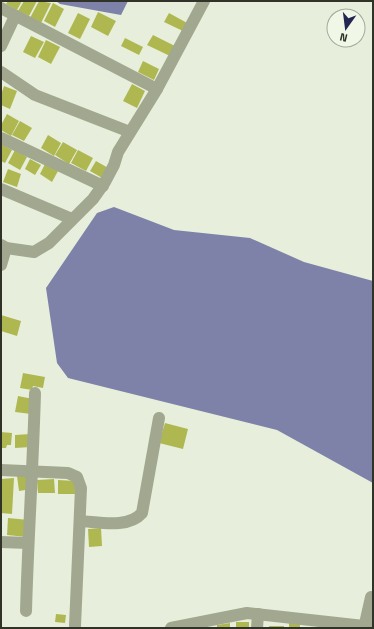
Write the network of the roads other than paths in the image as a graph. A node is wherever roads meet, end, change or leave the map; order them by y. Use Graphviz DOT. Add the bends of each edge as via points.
graph roads {
  1 [pos="204,1"];
  2 [pos="1,8"];
  3 [pos="15,16"];
  4 [pos="1,46"];
  5 [pos="1,72"];
  6 [pos="157,89"];
  7 [pos="130,132"];
  8 [pos="1,138"];
  9 [pos="103,186"];
  10 [pos="1,189"];
  11 [pos="72,219"];
  12 [pos="3,247"];
  13 [pos="1,265"];
  14 [pos="35,393"];
  15 [pos="159,418"];
  16 [pos="1,470"];
  17 [pos="33,471"];
  18 [pos="80,521"];
  19 [pos="1,542"];
  20 [pos="28,543"];
  21 [pos="26,611"];
  22 [pos="258,614"];
  23 [pos="368,616"];
  24 [pos="75,626"];
  25 [pos="171,628"];
  26 [pos="257,628"];
  1 -- 6 [label="street"];
  2 -- 3 [label="street"];
  3 -- 4 [label="street"];
  3 -- 6 [label="street"];
  5 -- 7 [label="street" via="35,94"];
  6 -- 7 [label="street"];
  7 -- 9 [label="street"];
  8 -- 9 [label="street"];
  9 -- 11 [label="street"];
  10 -- 11 [label="street"];
  11 -- 12 [label="street" via="49,244 34,252"];
  12 -- 13 [label="street"];
  14 -- 17 [label="street"];
  15 -- 18 [label="street" via="142,513 136,520 126,523"];
  16 -- 17 [label="street"];
  17 -- 18 [label="street" via="68,473 77,477 81,488"];
  17 -- 20 [label="street"];
  18 -- 24 [label="street"];
  19 -- 20 [label="street"];
  20 -- 21 [label="street"];
  22 -- 23 [label="street"];
  22 -- 25 [label="street" via="247,613"];
  22 -- 26 [label="street"];
}
